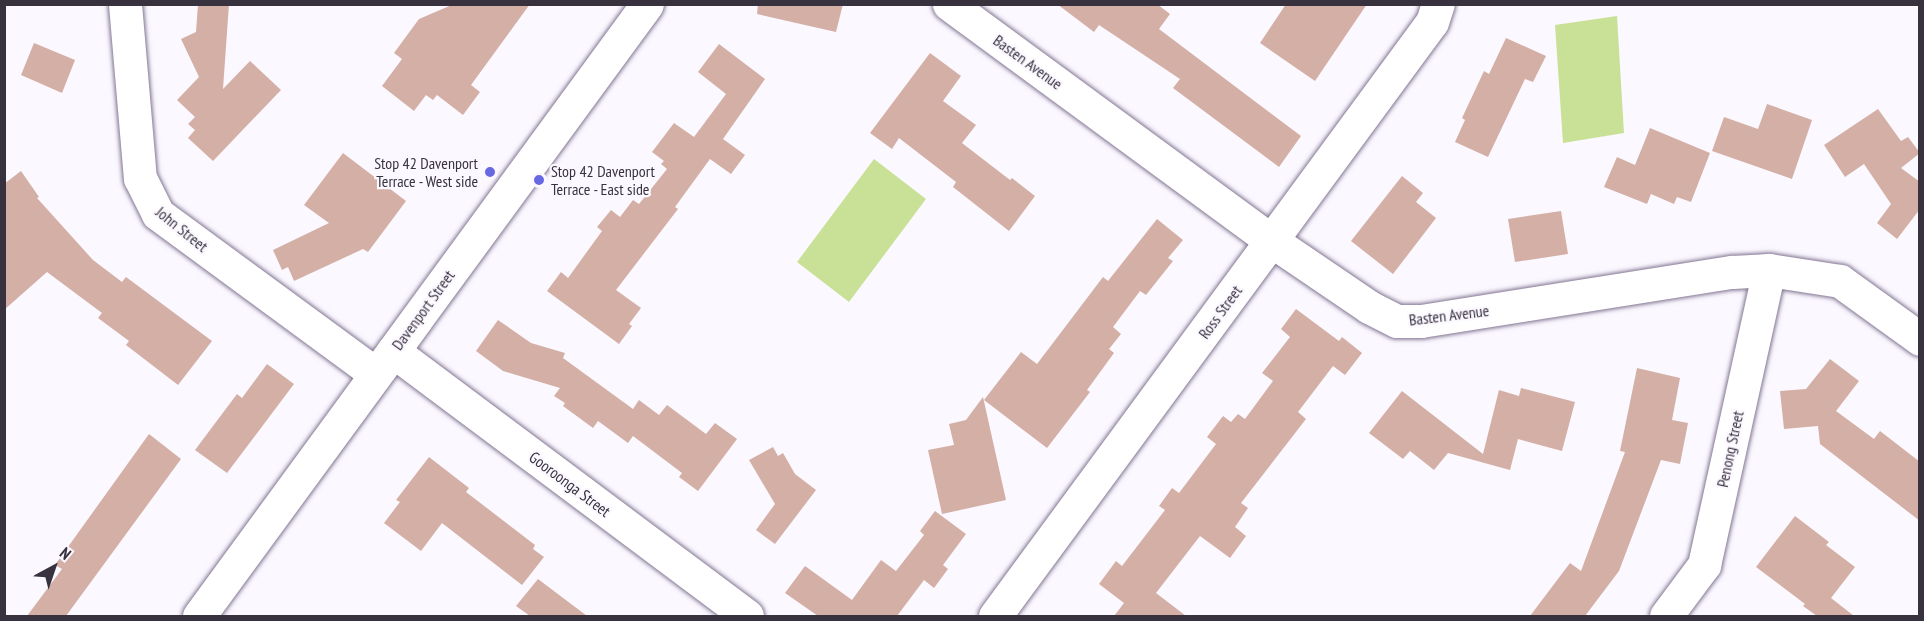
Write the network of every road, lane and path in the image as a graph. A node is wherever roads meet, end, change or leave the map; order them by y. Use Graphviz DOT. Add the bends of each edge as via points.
graph roads {
  1 [pos="125,4"];
  2 [pos="647,4"];
  3 [pos="949,4"];
  4 [pos="1438,4"];
  5 [pos="1272,241"];
  6 [pos="1769,270"];
  7 [pos="1920,339"];
  8 [pos="385,362"];
  9 [pos="199,616"];
  10 [pos="747,616"];
  11 [pos="995,616"];
  12 [pos="1666,616"];
  1 -- 8 [label="street, John Street" via="140,178 158,214"];
  2 -- 8 [label="street, Davenport Street"];
  3 -- 5 [label="street, Basten Avenue"];
  4 -- 5 [label="street, Ross Street" via="1432,22"];
  5 -- 6 [label="street, Basten Avenue" via="1369,307 1397,321 1421,321 1732,272"];
  5 -- 11 [label="street, Ross Street"];
  6 -- 7 [label="street, Basten Avenue" via="1840,281"];
  6 -- 12 [label="street, Penong Street" via="1704,565"];
  8 -- 9 [label="street, Davenport Street"];
  8 -- 10 [label="street, Gooroonga Street"];
}
